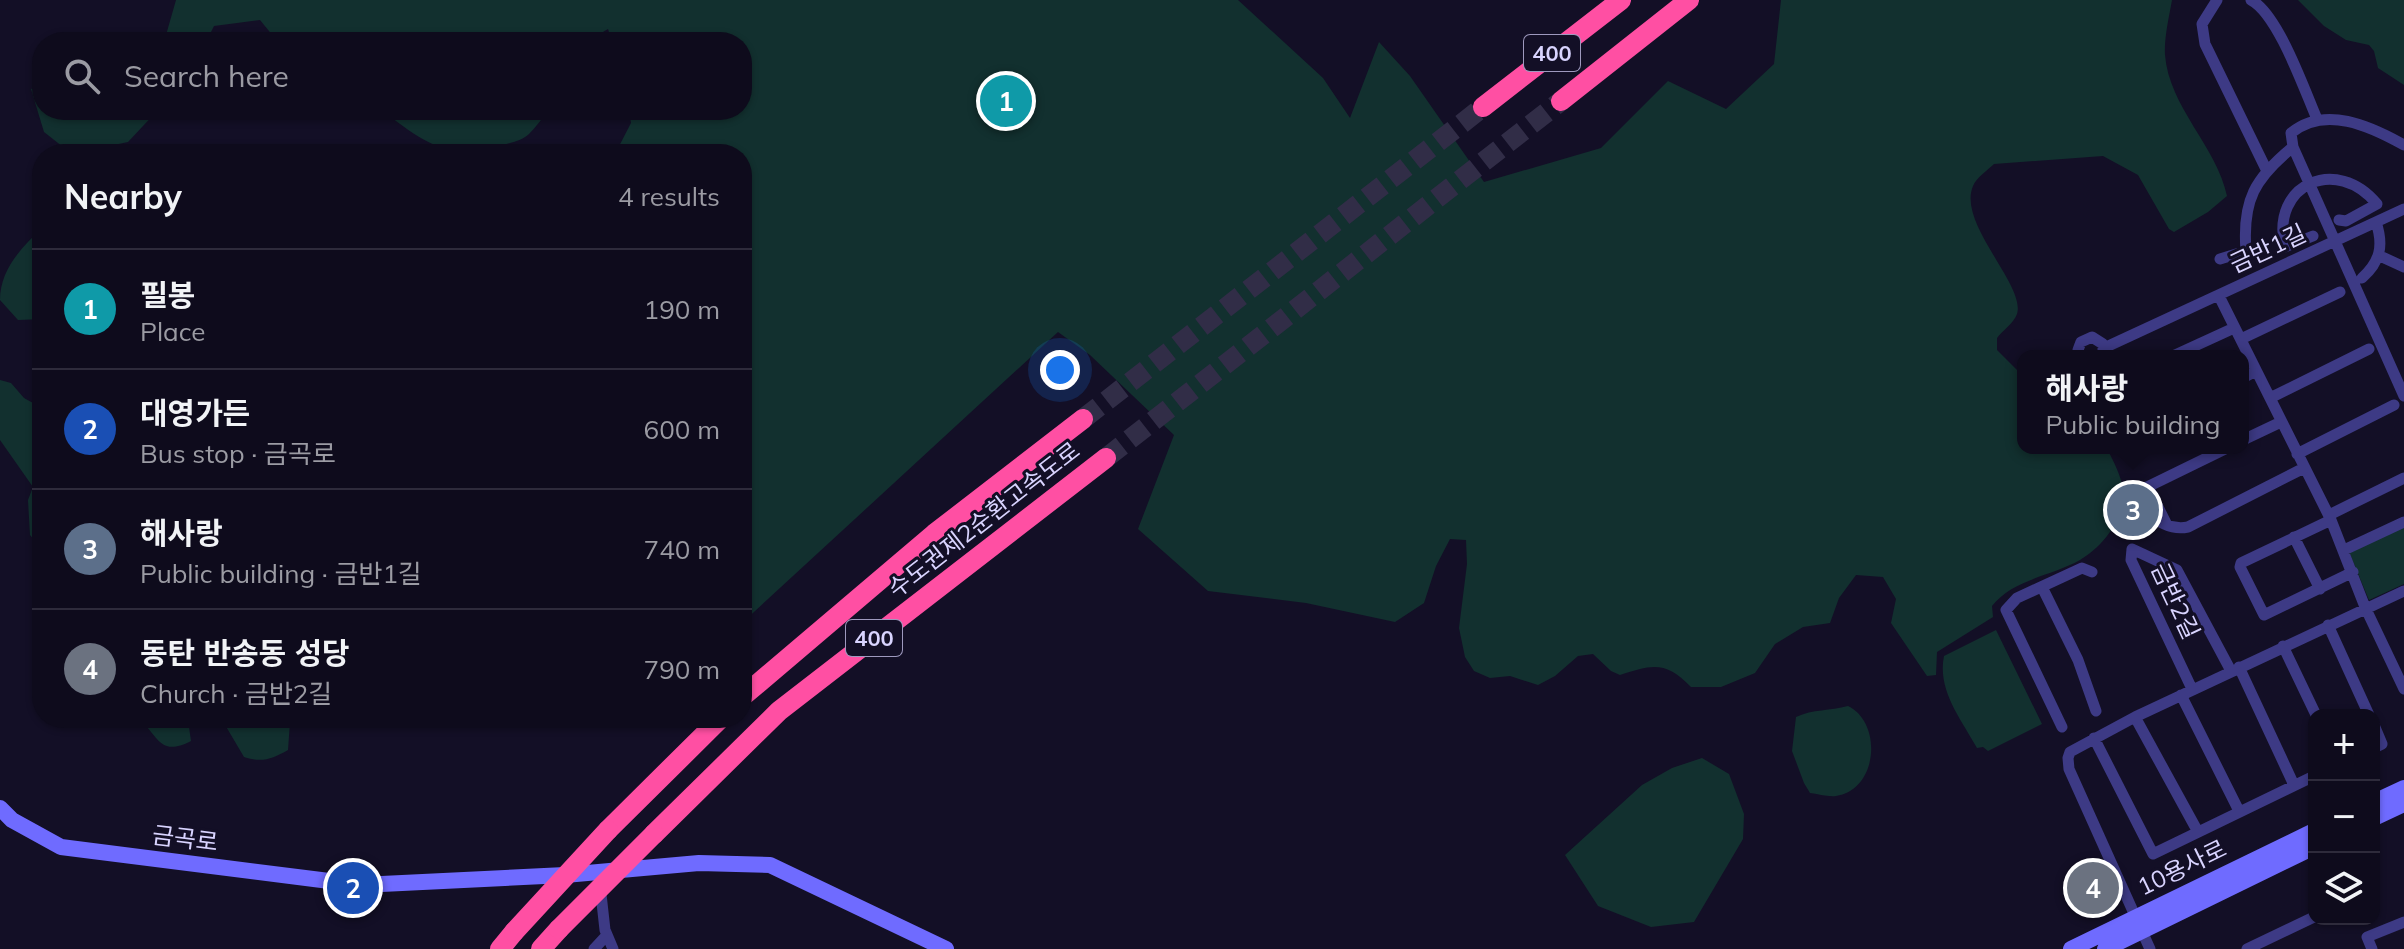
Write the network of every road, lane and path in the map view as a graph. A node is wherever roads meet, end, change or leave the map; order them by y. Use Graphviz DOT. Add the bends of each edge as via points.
graph roads {
  1 [pos="1621,0"];
  2 [pos="1689,0"];
  3 [pos="2217,0"];
  4 [pos="2251,0"];
  5 [pos="1561,101"];
  6 [pos="1483,107"];
  7 [pos="2317,119"];
  8 [pos="2404,145"];
  9 [pos="2293,147"];
  10 [pos="2266,169"];
  11 [pos="2310,182"];
  12 [pos="2404,209"];
  13 [pos="2339,220"];
  14 [pos="2376,222"];
  15 [pos="2313,236"];
  16 [pos="2336,241"];
  17 [pos="2380,256"];
  18 [pos="2220,259"];
  19 [pos="2404,267"];
  20 [pos="2362,278"];
  21 [pos="2340,292"];
  22 [pos="2219,296"];
  23 [pos="2234,328"];
  24 [pos="2241,339"];
  25 [pos="2369,349"];
  26 [pos="2079,350"];
  27 [pos="2103,350"];
  28 [pos="2108,350"];
  29 [pos="2186,350"];
  30 [pos="2246,350"];
  31 [pos="2249,356"];
  32 [pos="2256,371"];
  33 [pos="2249,375"];
  34 [pos="2404,396"];
  35 [pos="2270,398"];
  36 [pos="2394,405"];
  37 [pos="1083,419"];
  38 [pos="2281,422"];
  39 [pos="2249,437"];
  40 [pos="2215,454"];
  41 [pos="2297,454"];
  42 [pos="1106,458"];
  43 [pos="2304,468"];
  44 [pos="2404,478"];
  45 [pos="2148,513"];
  46 [pos="2330,518"];
  47 [pos="2404,522"];
  48 [pos="2167,525"];
  49 [pos="2294,537"];
  50 [pos="2344,550"];
  51 [pos="2092,572"];
  52 [pos="2353,572"];
  53 [pos="2042,587"];
  54 [pos="2320,589"];
  55 [pos="2404,591"];
  56 [pos="2365,607"];
  57 [pos="2328,625"];
  58 [pos="2283,646"];
  59 [pos="2235,669"];
  60 [pos="752,689"];
  61 [pos="2404,689"];
  62 [pos="2187,692"];
  63 [pos="2313,709"];
  64 [pos="2366,709"];
  65 [pos="2096,711"];
  66 [pos="2135,717"];
  67 [pos="2062,727"];
  68 [pos="711,728"];
  69 [pos="2094,738"];
  70 [pos="2308,779"];
  71 [pos="2294,785"];
  72 [pos="2404,788"];
  73 [pos="2380,799"];
  74 [pos="2404,804"];
  75 [pos="0,808"];
  76 [pos="2239,811"];
  77 [pos="2380,815"];
  78 [pos="2198,832"];
  79 [pos="2308,834"];
  80 [pos="2308,850"];
  81 [pos="599,873"];
  82 [pos="2308,920"];
  83 [pos="2404,922"];
  84 [pos="2139,924"];
  85 [pos="607,935"];
  86 [pos="500,949"];
  87 [pos="541,949"];
  88 [pos="594,949"];
  89 [pos="613,949"];
  90 [pos="946,949"];
  91 [pos="2071,949"];
  92 [pos="2105,949"];
  93 [pos="2150,949"];
  94 [pos="2247,949"];
  95 [pos="2372,949"];
  1 -- 6 [label="highway, 400"];
  2 -- 5 [label="highway, 400"];
  3 -- 10 [label="street" via="2202,24 2205,44"];
  4 -- 7 [label="street" via="2272,21"];
  7 -- 8 [label="street" via="2357,124"];
  7 -- 9 [label="street" via="2291,133"];
  9 -- 10 [label="street"];
  9 -- 11 [label="street"];
  10 -- 18 [label="street" via="2248,208 2246,251"];
  11 -- 13 [label="street" via="2324,178 2352,183 2377,204"];
  11 -- 15 [label="street" via="2289,205 2282,233 2285,247"];
  11 -- 16 [label="street"];
  12 -- 14 [label="street, 금반1길"];
  14 -- 16 [label="street, 금반1길"];
  14 -- 17 [label="street"];
  16 -- 22 [label="street, 금반1길"];
  16 -- 34 [label="street, 금반1길"];
  17 -- 19 [label="street"];
  17 -- 20 [label="street"];
  21 -- 24 [label="street"];
  22 -- 23 [label="street, 금반1길"];
  22 -- 28 [label="street, 금반1길"];
  23 -- 24 [label="street, 금반1길"];
  23 -- 29 [label="street"];
  24 -- 30 [label="street, 금반1길"];
  25 -- 35 [label="street"];
  26 -- 27 [label="street, 금반1길" via="2088,337 2097,338"];
  31 -- 32 [label="street, 금반1길"];
  32 -- 33 [label="street"];
  32 -- 35 [label="street, 금반1길"];
  35 -- 38 [label="street, 금반1길"];
  36 -- 41 [label="street"];
  37 -- 60 [label="highway, 수도권제2순환고속도로 / 400" via="934,534"];
  38 -- 39 [label="street"];
  38 -- 41 [label="street, 금반1길"];
  40 -- 48 [label="street" via="2144,489"];
  41 -- 43 [label="street, 금반1길"];
  42 -- 87 [label="highway, 수도권제2순환고속도로 / 400, bridge" via="779,711"];
  43 -- 46 [label="street, 금반1길"];
  43 -- 48 [label="street" via="2188,527"];
  44 -- 46 [label="street"];
  45 -- 48 [label="street"];
  46 -- 49 [label="street"];
  46 -- 50 [label="street, 금반1길"];
  47 -- 50 [label="street"];
  49 -- 54 [label="street"];
  49 -- 54 [label="street" via="2240,565 2261,612 2268,615"];
  50 -- 52 [label="street, 금반1길"];
  51 -- 53 [label="street" via="2082,568"];
  52 -- 54 [label="street"];
  52 -- 56 [label="street, 금반1길"];
  53 -- 65 [label="street"];
  53 -- 67 [label="street" via="2017,598 2006,610"];
  55 -- 56 [label="street"];
  56 -- 57 [label="street"];
  56 -- 61 [label="street, 금반1길"];
  57 -- 58 [label="street"];
  57 -- 64 [label="street"];
  58 -- 59 [label="street"];
  58 -- 63 [label="street"];
  59 -- 62 [label="street"];
  59 -- 62 [label="street, 금반2길" via="2177,570 2132,549 2131,560"];
  59 -- 71 [label="street, 금반2길"];
  62 -- 66 [label="street"];
  62 -- 76 [label="street, 금반2길"];
  66 -- 69 [label="street"];
  66 -- 78 [label="street"];
  68 -- 86 [label="highway, bridge" via="608,830"];
  69 -- 78 [label="street" via="2153,854"];
  69 -- 84 [label="street" via="2071,751 2067,763"];
  70 -- 71 [label="street"];
  71 -- 76 [label="street"];
  72 -- 73 [label="street"];
  74 -- 77 [label="street"];
  75 -- 81 [label="street, 금곡로" via="61,847 361,885"];
  76 -- 78 [label="street"];
  79 -- 84 [label="street, 10용사로"];
  80 -- 84 [label="street, 10용사로"];
  81 -- 85 [label="street"];
  81 -- 90 [label="street, 금곡로" via="699,863 770,865"];
  82 -- 94 [label="street"];
  83 -- 95 [label="street" via="2367,937"];
  84 -- 91 [label="street, 10용사로"];
  84 -- 92 [label="street, 10용사로"];
  84 -- 93 [label="street"];
  85 -- 88 [label="street"];
  85 -- 89 [label="street"];
}
